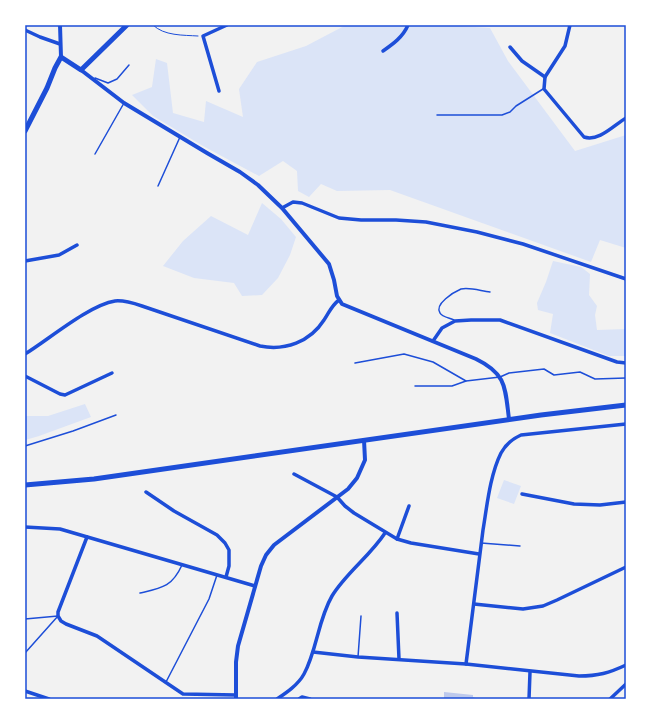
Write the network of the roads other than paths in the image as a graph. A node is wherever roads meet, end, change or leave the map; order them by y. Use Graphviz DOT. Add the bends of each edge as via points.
graph roads {
  1 [pos="60,25"];
  2 [pos="127,25"];
  3 [pos="227,25"];
  4 [pos="408,25"];
  5 [pos="570,25"];
  6 [pos="25,30"];
  7 [pos="60,44"];
  8 [pos="510,47"];
  9 [pos="383,51"];
  10 [pos="61,57"];
  11 [pos="129,66"];
  12 [pos="81,70"];
  13 [pos="545,77"];
  14 [pos="92,78"];
  15 [pos="544,89"];
  16 [pos="219,91"];
  17 [pos="124,103"];
  18 [pos="437,115"];
  19 [pos="626,118"];
  20 [pos="25,131"];
  21 [pos="180,137"];
  22 [pos="95,154"];
  23 [pos="158,186"];
  24 [pos="282,208"];
  25 [pos="77,245"];
  26 [pos="25,261"];
  27 [pos="626,279"];
  28 [pos="490,292"];
  29 [pos="339,300"];
  30 [pos="455,321"];
  31 [pos="434,342"];
  32 [pos="25,354"];
  33 [pos="355,363"];
  34 [pos="626,363"];
  35 [pos="112,373"];
  36 [pos="25,376"];
  37 [pos="500,377"];
  38 [pos="626,378"];
  39 [pos="466,381"];
  40 [pos="415,386"];
  41 [pos="626,405"];
  42 [pos="116,415"];
  43 [pos="509,419"];
  44 [pos="626,424"];
  45 [pos="364,440"];
  46 [pos="25,446"];
  47 [pos="294,474"];
  48 [pos="25,485"];
  49 [pos="146,492"];
  50 [pos="522,494"];
  51 [pos="337,497"];
  52 [pos="626,502"];
  53 [pos="409,506"];
  54 [pos="25,527"];
  55 [pos="385,533"];
  56 [pos="87,537"];
  57 [pos="398,539"];
  58 [pos="481,543"];
  59 [pos="520,546"];
  60 [pos="479,554"];
  61 [pos="182,565"];
  62 [pos="626,567"];
  63 [pos="217,575"];
  64 [pos="226,577"];
  65 [pos="255,586"];
  66 [pos="140,593"];
  67 [pos="474,604"];
  68 [pos="397,613"];
  69 [pos="58,616"];
  70 [pos="361,616"];
  71 [pos="25,619"];
  72 [pos="313,652"];
  73 [pos="25,653"];
  74 [pos="358,657"];
  75 [pos="399,659"];
  76 [pos="466,664"];
  77 [pos="626,665"];
  78 [pos="530,672"];
  79 [pos="166,682"];
  80 [pos="626,684"];
  81 [pos="25,691"];
  82 [pos="183,694"];
  83 [pos="236,697"];
  84 [pos="49,699"];
  85 [pos="180,699"];
  86 [pos="276,699"];
  87 [pos="299,699"];
  88 [pos="310,699"];
  89 [pos="529,699"];
  90 [pos="610,699"];
  1 -- 7 [label="street"];
  2 -- 12 [label="main road"];
  3 -- 16 [label="street" via="203,36"];
  4 -- 9 [label="street" via="395,42"];
  5 -- 13 [label="street" via="565,46"];
  6 -- 7 [label="street"];
  7 -- 10 [label="street"];
  8 -- 13 [label="street" via="522,61"];
  10 -- 12 [label="main road"];
  10 -- 20 [label="main road"];
  11 -- 14 [label="lane" via="117,79 108,83"];
  12 -- 14 [label="street"];
  13 -- 15 [label="street"];
  14 -- 17 [label="street"];
  15 -- 18 [label="lane" via="502,115"];
  15 -- 19 [label="street" via="584,137 596,137"];
  17 -- 21 [label="street"];
  17 -- 22 [label="lane"];
  21 -- 23 [label="lane"];
  21 -- 24 [label="street" via="240,172"];
  24 -- 27 [label="street" via="293,202 302,203 339,218 426,222 477,232 523,244"];
  24 -- 29 [label="street" via="329,264"];
  25 -- 26 [label="street" via="59,255"];
  28 -- 30 [label="lane" via="462,289 444,300 439,306 440,314"];
  29 -- 31 [label="street" via="346,306"];
  29 -- 32 [label="street" via="311,335 294,344 275,348 260,346 142,306 116,301 102,304"];
  30 -- 31 [label="street" via="442,328"];
  30 -- 34 [label="street" via="500,320"];
  31 -- 37 [label="street" via="485,363"];
  33 -- 39 [label="lane" via="404,354 433,362"];
  35 -- 36 [label="street" via="65,395"];
  37 -- 38 [label="lane" via="509,373 544,369 554,375 580,372 595,379"];
  37 -- 39 [label="lane"];
  37 -- 43 [label="street" via="506,392"];
  39 -- 40 [label="lane" via="452,386"];
  41 -- 43 [label="main road"];
  42 -- 46 [label="lane"];
  43 -- 45 [label="main road"];
  44 -- 58 [label="street" via="521,436 509,442 501,454 494,474"];
  45 -- 48 [label="main road" via="94,479"];
  45 -- 51 [label="street" via="365,460 357,478"];
  47 -- 51 [label="street"];
  49 -- 64 [label="street" via="217,535 225,543 229,550"];
  50 -- 52 [label="street" via="574,504"];
  51 -- 55 [label="street" via="354,513"];
  51 -- 65 [label="street" via="274,545 266,555"];
  53 -- 57 [label="street"];
  54 -- 56 [label="street" via="60,529"];
  55 -- 57 [label="street"];
  55 -- 72 [label="street" via="332,595"];
  56 -- 61 [label="street"];
  56 -- 69 [label="street"];
  57 -- 60 [label="street"];
  58 -- 59 [label="lane"];
  58 -- 60 [label="street"];
  60 -- 67 [label="street"];
  61 -- 63 [label="street"];
  61 -- 66 [label="lane" via="168,585"];
  62 -- 67 [label="street" via="542,606 523,609"];
  63 -- 64 [label="street"];
  63 -- 79 [label="lane" via="210,598"];
  64 -- 65 [label="street"];
  65 -- 83 [label="street" via="238,646"];
  67 -- 76 [label="street"];
  68 -- 75 [label="street"];
  69 -- 71 [label="lane"];
  69 -- 73 [label="lane"];
  69 -- 79 [label="street" via="66,624 97,636"];
  70 -- 74 [label="lane"];
  72 -- 74 [label="street"];
  72 -- 86 [label="street" via="303,675 288,692"];
  74 -- 75 [label="street"];
  75 -- 76 [label="street"];
  76 -- 78 [label="street"];
  77 -- 78 [label="street" via="595,676"];
  78 -- 89 [label="street"];
  79 -- 82 [label="street"];
  80 -- 90 [label="street"];
  81 -- 84 [label="street"];
  82 -- 83 [label="street"];
  82 -- 85 [label="street"];
  87 -- 88 [label="street"];
}
